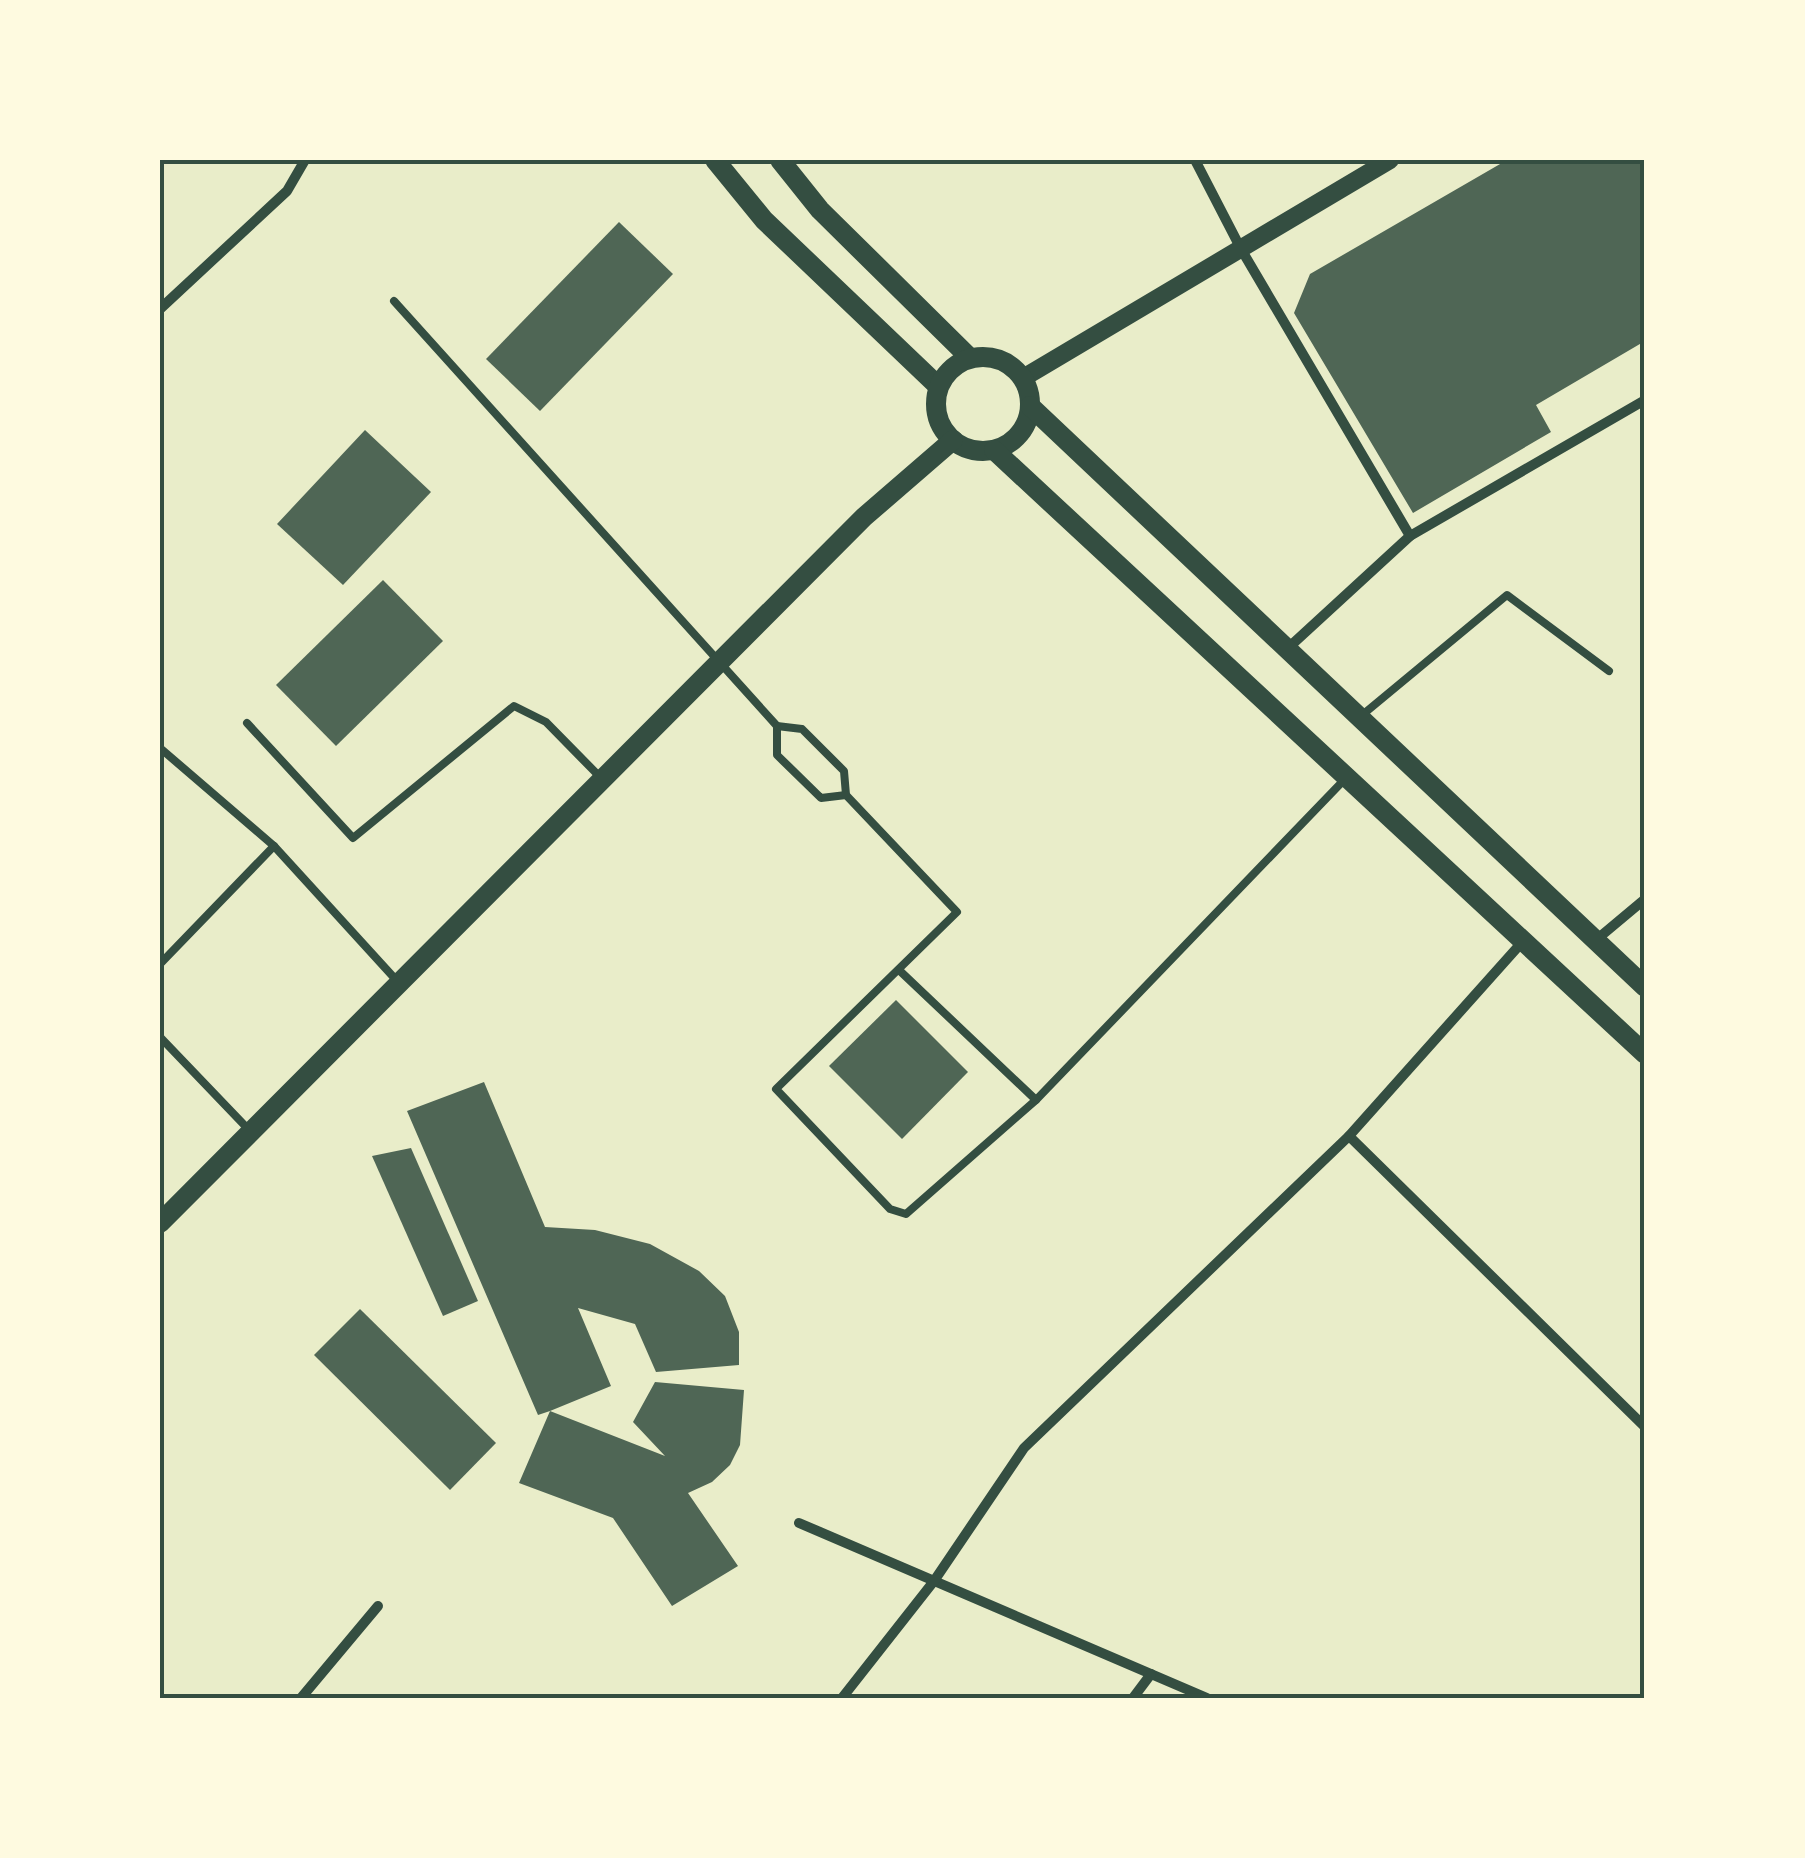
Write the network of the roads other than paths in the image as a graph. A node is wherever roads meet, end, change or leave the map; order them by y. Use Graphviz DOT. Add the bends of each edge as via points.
graph roads {
  1 [pos="305,160"];
  2 [pos="715,160"];
  3 [pos="780,160"];
  4 [pos="1195,160"];
  5 [pos="1390,160"];
  6 [pos="1242,249"];
  7 [pos="394,301"];
  8 [pos="160,309"];
  9 [pos="970,358"];
  10 [pos="1023,378"];
  11 [pos="938,386"];
  12 [pos="1645,400"];
  13 [pos="1030,406"];
  14 [pos="952,440"];
  15 [pos="994,450"];
  16 [pos="1410,536"];
  17 [pos="1286,649"];
  18 [pos="719,664"];
  19 [pos="1608,671"];
  20 [pos="1358,719"];
  21 [pos="246,724"];
  22 [pos="777,726"];
  23 [pos="160,748"];
  24 [pos="1348,776"];
  25 [pos="601,778"];
  26 [pos="846,795"];
  27 [pos="274,846"];
  28 [pos="1645,900"];
  29 [pos="1524,940"];
  30 [pos="1596,940"];
  31 [pos="160,964"];
  32 [pos="900,971"];
  33 [pos="398,982"];
  34 [pos="1645,987"];
  35 [pos="160,1037"];
  36 [pos="1645,1054"];
  37 [pos="1036,1100"];
  38 [pos="250,1131"];
  39 [pos="1350,1136"];
  40 [pos="160,1224"];
  41 [pos="1645,1428"];
  42 [pos="799,1524"];
  43 [pos="934,1581"];
  44 [pos="378,1606"];
  45 [pos="1151,1674"];
  46 [pos="301,1698"];
  47 [pos="842,1698"];
  48 [pos="1134,1698"];
  49 [pos="1208,1698"];
  1 -- 8 [label="street" via="287,190"];
  2 -- 11 [label="main road" via="764,220"];
  3 -- 9 [label="main road" via="820,210"];
  4 -- 6 [label="street"];
  5 -- 6 [label="street"];
  6 -- 10 [label="street"];
  6 -- 16 [label="street"];
  7 -- 18 [label="lane"];
  9 -- 10 [label="main road" via="1000,360"];
  9 -- 11 [label="main road"];
  10 -- 13 [label="main road"];
  11 -- 14 [label="main road" via="936,416"];
  12 -- 16 [label="street"];
  13 -- 15 [label="main road" via="1019,434"];
  13 -- 17 [label="main road"];
  14 -- 15 [label="main road"];
  14 -- 18 [label="main road" via="864,517"];
  15 -- 24 [label="main road"];
  16 -- 17 [label="street"];
  17 -- 20 [label="main road"];
  18 -- 22 [label="lane"];
  18 -- 25 [label="main road"];
  19 -- 20 [label="lane" via="1507,594"];
  20 -- 30 [label="main road"];
  21 -- 25 [label="lane" via="353,838 514,706 546,722"];
  22 -- 26 [label="lane" via="802,729 844,771"];
  22 -- 26 [label="lane" via="777,755 821,798"];
  23 -- 27 [label="lane"];
  24 -- 29 [label="main road"];
  24 -- 37 [label="lane"];
  25 -- 33 [label="main road"];
  26 -- 32 [label="lane" via="957,912"];
  27 -- 31 [label="lane"];
  27 -- 33 [label="lane"];
  28 -- 30 [label="street"];
  29 -- 36 [label="main road"];
  29 -- 39 [label="street"];
  30 -- 34 [label="main road"];
  32 -- 37 [label="lane"];
  32 -- 37 [label="lane" via="776,1089 890,1209 906,1214 927,1200"];
  33 -- 38 [label="main road"];
  35 -- 38 [label="lane"];
  38 -- 40 [label="main road"];
  39 -- 41 [label="street"];
  39 -- 43 [label="street" via="1024,1448"];
  42 -- 43 [label="street"];
  43 -- 45 [label="street"];
  43 -- 47 [label="street"];
  44 -- 46 [label="street"];
  45 -- 48 [label="street"];
  45 -- 49 [label="street"];
}
